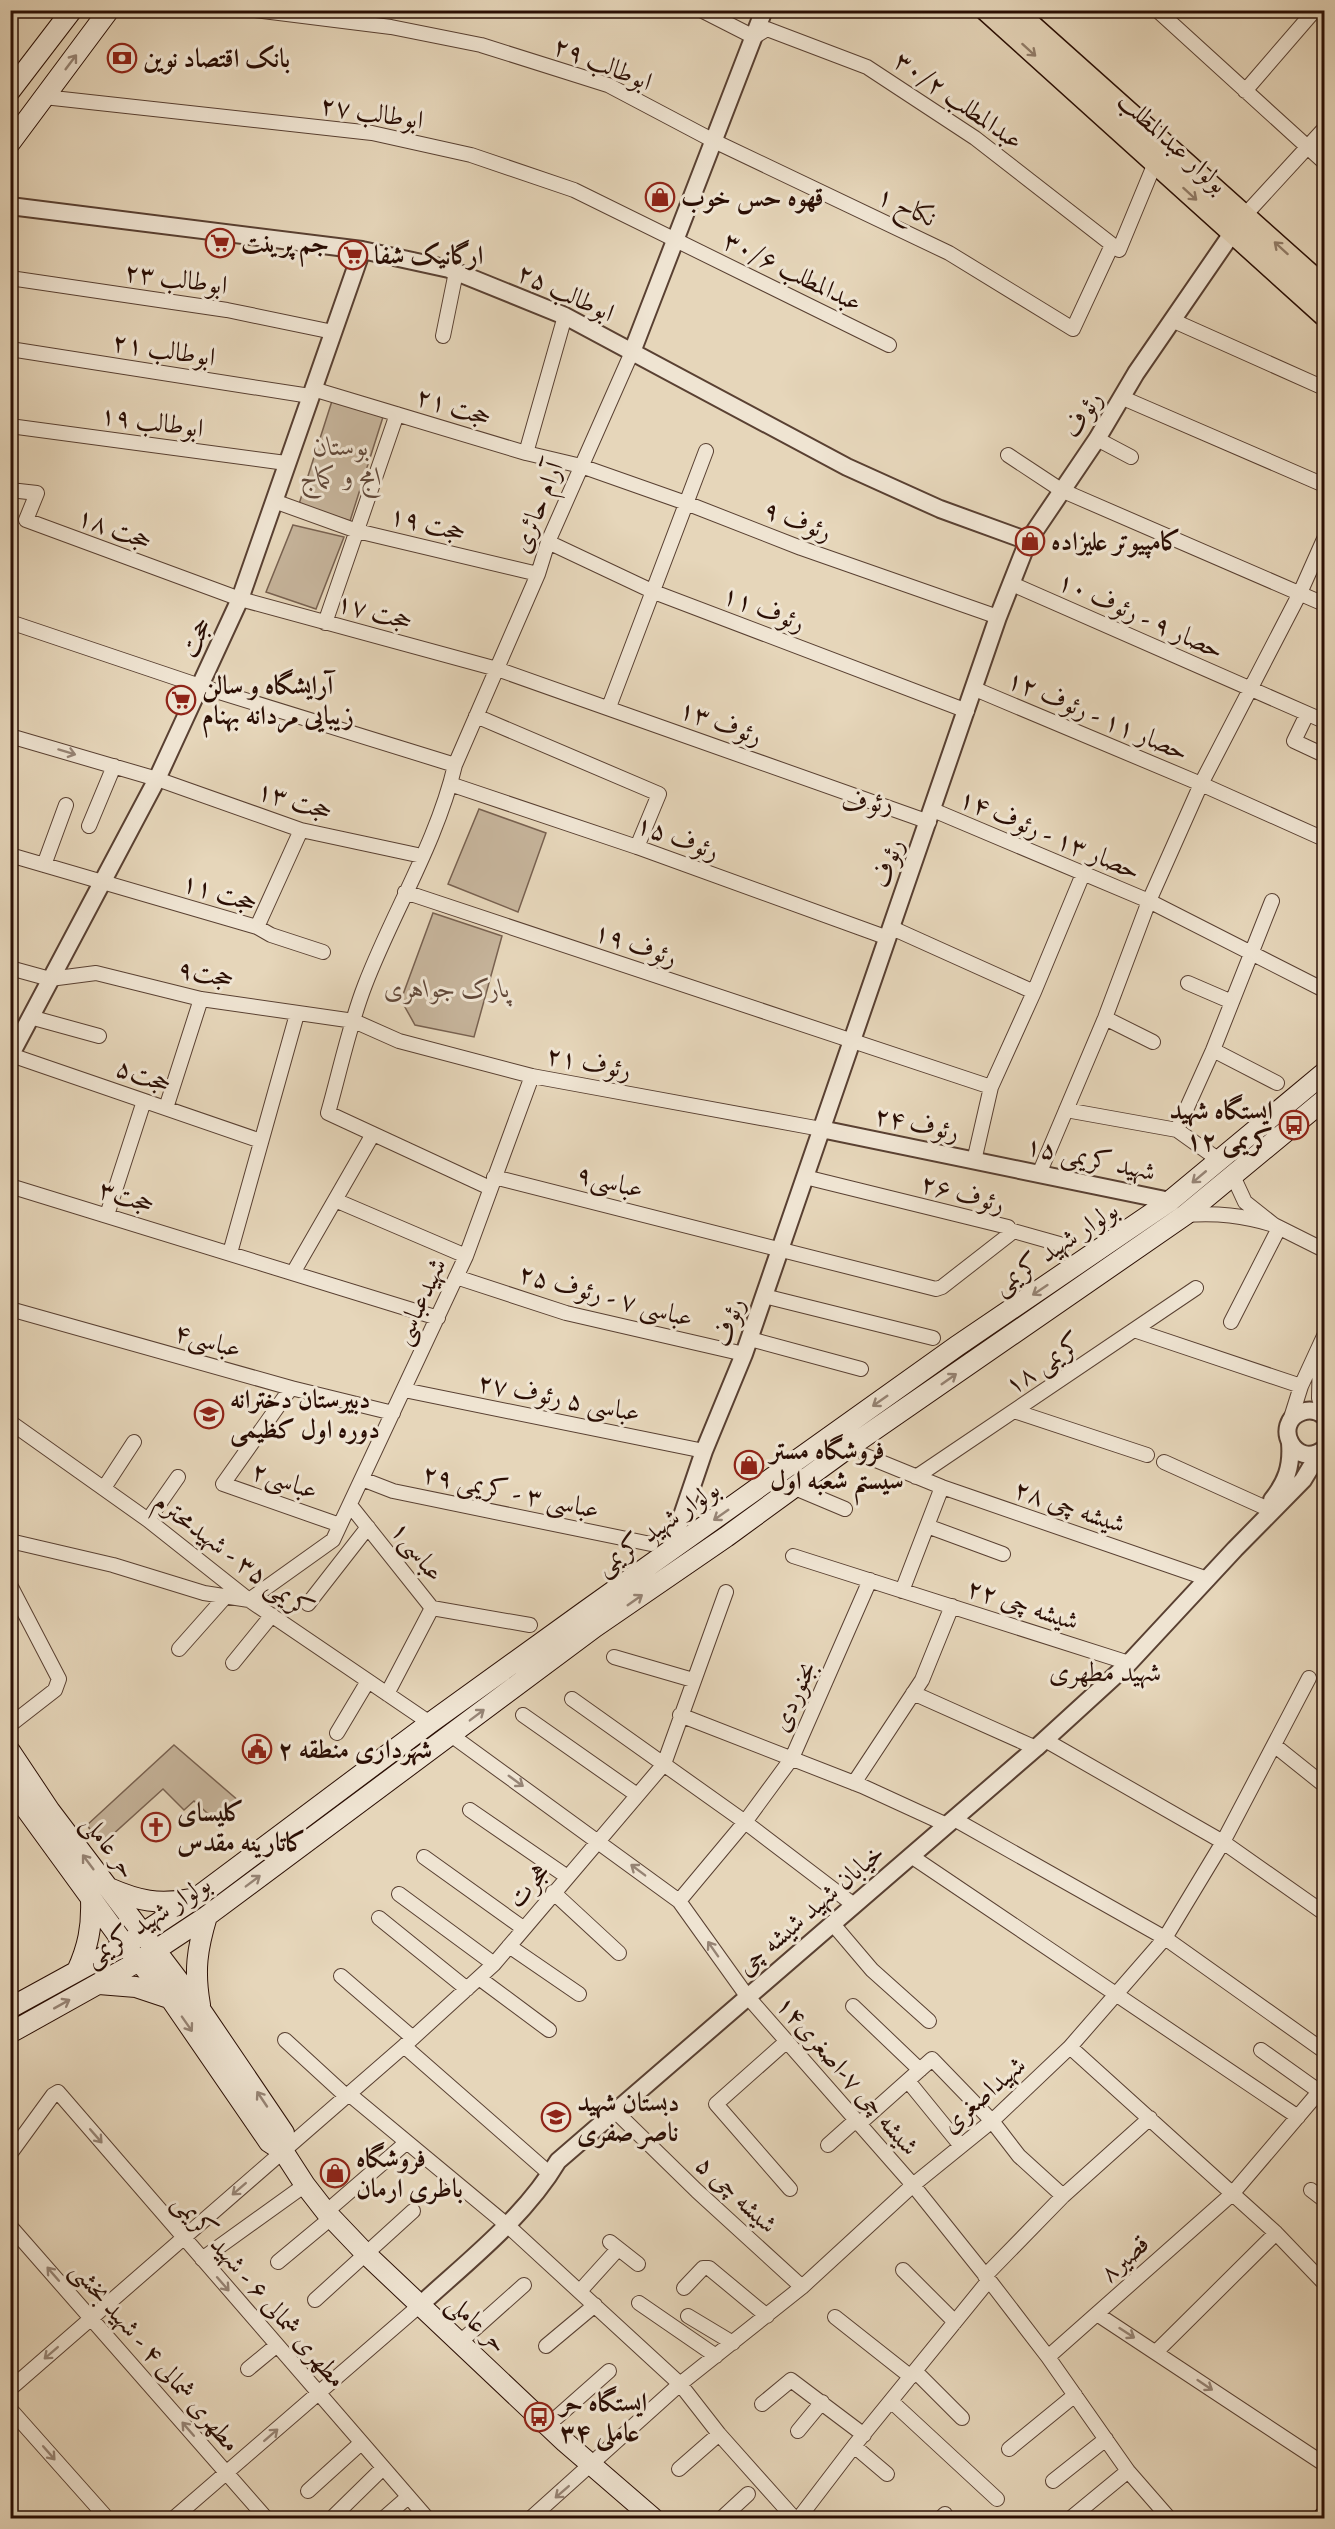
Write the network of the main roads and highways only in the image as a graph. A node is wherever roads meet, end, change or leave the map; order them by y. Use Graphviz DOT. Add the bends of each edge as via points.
graph roads {
  1 [pos="72,10"];
  2 [pos="109,10"];
  3 [pos="986,10"];
  4 [pos="1014,10"];
  5 [pos="11,91"];
  6 [pos="10,142"];
  7 [pos="1239,224"];
  8 [pos="1324,287"];
  9 [pos="1324,315"];
  10 [pos="1324,1073"];
  11 [pos="1324,1100"];
  12 [pos="590,1620"];
  13 [pos="10,1751"];
  14 [pos="10,1787"];
  15 [pos="108,1887"];
  16 [pos="196,1899"];
  17 [pos="91,1900"];
  18 [pos="207,1916"];
  19 [pos="144,1934"];
  20 [pos="125,1946"];
  21 [pos="156,1950"];
  22 [pos="140,1961"];
  23 [pos="77,1971"];
  24 [pos="99,1984"];
  25 [pos="170,1998"];
  26 [pos="10,2008"];
  27 [pos="200,2008"];
  28 [pos="10,2033"];
  29 [pos="283,2151"];
  30 [pos="653,2518"];
  1 -- 5 [label="main road"];
  6 -- 2 [label="main road, one-way"];
  3 -- 7 [label="main road, بولوار عبدالمطلب, one-way" via="1155,163"];
  4 -- 7 [label="main road, بولوار عبدالمطلب"];
  8 -- 7 [label="main road, بولوار عبدالمطلب, one-way"];
  7 -- 9 [label="main road, بولوار عبدالمطلب"];
  10 -- 12 [label="main road, بولوار شهید کریمی, one-way" via="1170,1201 661,1548"];
  12 -- 11 [label="main road, بولوار شهید کریمی, one-way" via="795,1488 1185,1215"];
  12 -- 16 [label="main road, بولوار شهید کریمی" via="430,1723"];
  18 -- 12 [label="main road, بولوار شهید کریمی, one-way" via="451,1735"];
  15 -- 13 [label="main road, حر عاملی, one-way"];
  14 -- 17 [label="main road, حر عاملی"];
  15 -- 16 [label="main road" via="136,1899 166,1903"];
  15 -- 19 [label="main road, حر عاملی"];
  16 -- 19 [label="main road, بولوار شهید کریمی"];
  17 -- 20 [label="main road, حر عاملی"];
  17 -- 23 [label="main road" via="92,1924"];
  18 -- 21 [label="main road, بولوار شهید کریمی"];
  18 -- 27 [label="main road" via="195,1978"];
  19 -- 20 [label="main road, بولوار شهید کریمی"];
  19 -- 21 [label="main road, حر عاملی"];
  20 -- 22 [label="main road, حر عاملی"];
  20 -- 23 [label="main road, بولوار شهید کریمی"];
  21 -- 22 [label="main road, بولوار شهید کریمی"];
  21 -- 27 [label="main road, حر عاملی"];
  22 -- 24 [label="main road, بولوار شهید کریمی"];
  22 -- 25 [label="main road, حر عاملی"];
  23 -- 26 [label="main road, بولوار شهید کریمی"];
  24 -- 25 [label="main road" via="135,1987"];
  28 -- 24 [label="main road, بولوار شهید کریمی, one-way"];
  25 -- 29 [label="main road, حر عاملی, one-way" via="269,2142"];
  29 -- 27 [label="main road, حر عاملی, one-way" via="284,2133"];
  29 -- 30 [label="main road, حر عاملی" via="328,2215 366,2254"];
}
